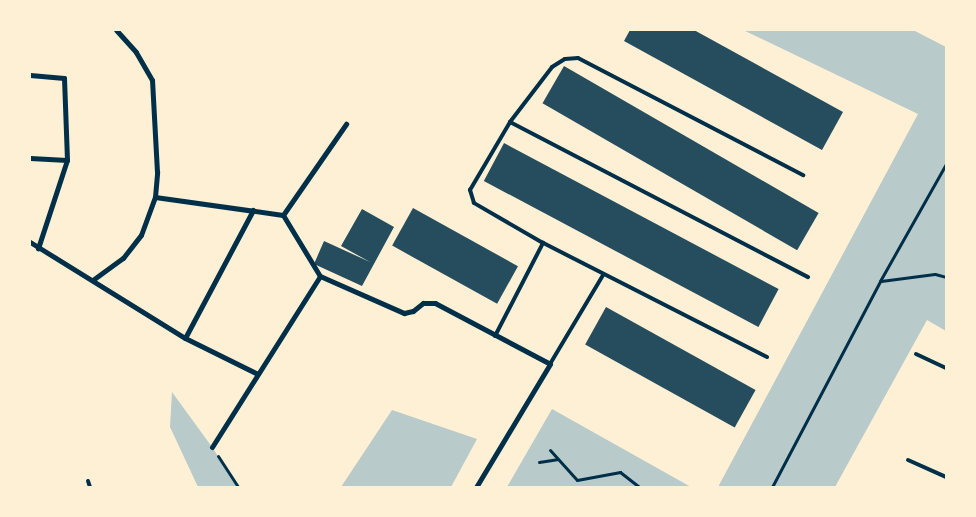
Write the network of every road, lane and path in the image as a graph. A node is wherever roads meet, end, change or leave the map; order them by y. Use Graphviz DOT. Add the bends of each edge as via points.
graph roads {
  1 [pos="116,30"];
  2 [pos="30,75"];
  3 [pos="510,122"];
  4 [pos="346,124"];
  5 [pos="30,158"];
  6 [pos="67,160"];
  7 [pos="946,164"];
  8 [pos="803,175"];
  9 [pos="155,197"];
  10 [pos="252,210"];
  11 [pos="283,215"];
  12 [pos="30,242"];
  13 [pos="543,243"];
  14 [pos="38,248"];
  15 [pos="603,275"];
  16 [pos="320,276"];
  17 [pos="808,277"];
  18 [pos="946,277"];
  19 [pos="94,280"];
  20 [pos="880,281"];
  21 [pos="495,336"];
  22 [pos="185,338"];
  23 [pos="916,354"];
  24 [pos="767,357"];
  25 [pos="550,364"];
  26 [pos="946,368"];
  27 [pos="258,374"];
  28 [pos="212,447"];
  29 [pos="550,450"];
  30 [pos="557,459"];
  31 [pos="908,460"];
  32 [pos="539,462"];
  33 [pos="946,477"];
  34 [pos="88,481"];
  35 [pos="90,487"];
  36 [pos="238,487"];
  37 [pos="476,487"];
  38 [pos="639,487"];
  39 [pos="772,487"];
  1 -- 9 [label="street" via="136,52 152,80 158,172"];
  2 -- 6 [label="street" via="64,78"];
  3 -- 8 [label="lane" via="552,67 565,59 578,58"];
  3 -- 13 [label="lane" via="470,190 470,198"];
  3 -- 17 [label="lane"];
  4 -- 11 [label="street"];
  5 -- 6 [label="street"];
  6 -- 14 [label="street"];
  7 -- 20 [label="path"];
  9 -- 10 [label="street"];
  9 -- 19 [label="street" via="140,236 122,258"];
  10 -- 11 [label="street"];
  10 -- 22 [label="street"];
  11 -- 16 [label="street"];
  12 -- 14 [label="street"];
  13 -- 15 [label="lane"];
  13 -- 21 [label="lane"];
  14 -- 19 [label="street"];
  15 -- 24 [label="lane"];
  15 -- 25 [label="lane"];
  16 -- 21 [label="street" via="404,313 414,311 423,302 436,303"];
  16 -- 27 [label="street"];
  18 -- 20 [label="path" via="935,274"];
  19 -- 22 [label="street"];
  20 -- 39 [label="path"];
  21 -- 25 [label="street"];
  22 -- 27 [label="street"];
  23 -- 26 [label="lane"];
  25 -- 37 [label="street"];
  27 -- 28 [label="street"];
  28 -- 36 [label="path"];
  29 -- 30 [label="path"];
  30 -- 32 [label="path"];
  30 -- 38 [label="path" via="577,480 620,472"];
  31 -- 33 [label="lane"];
  34 -- 35 [label="lane"];
}
